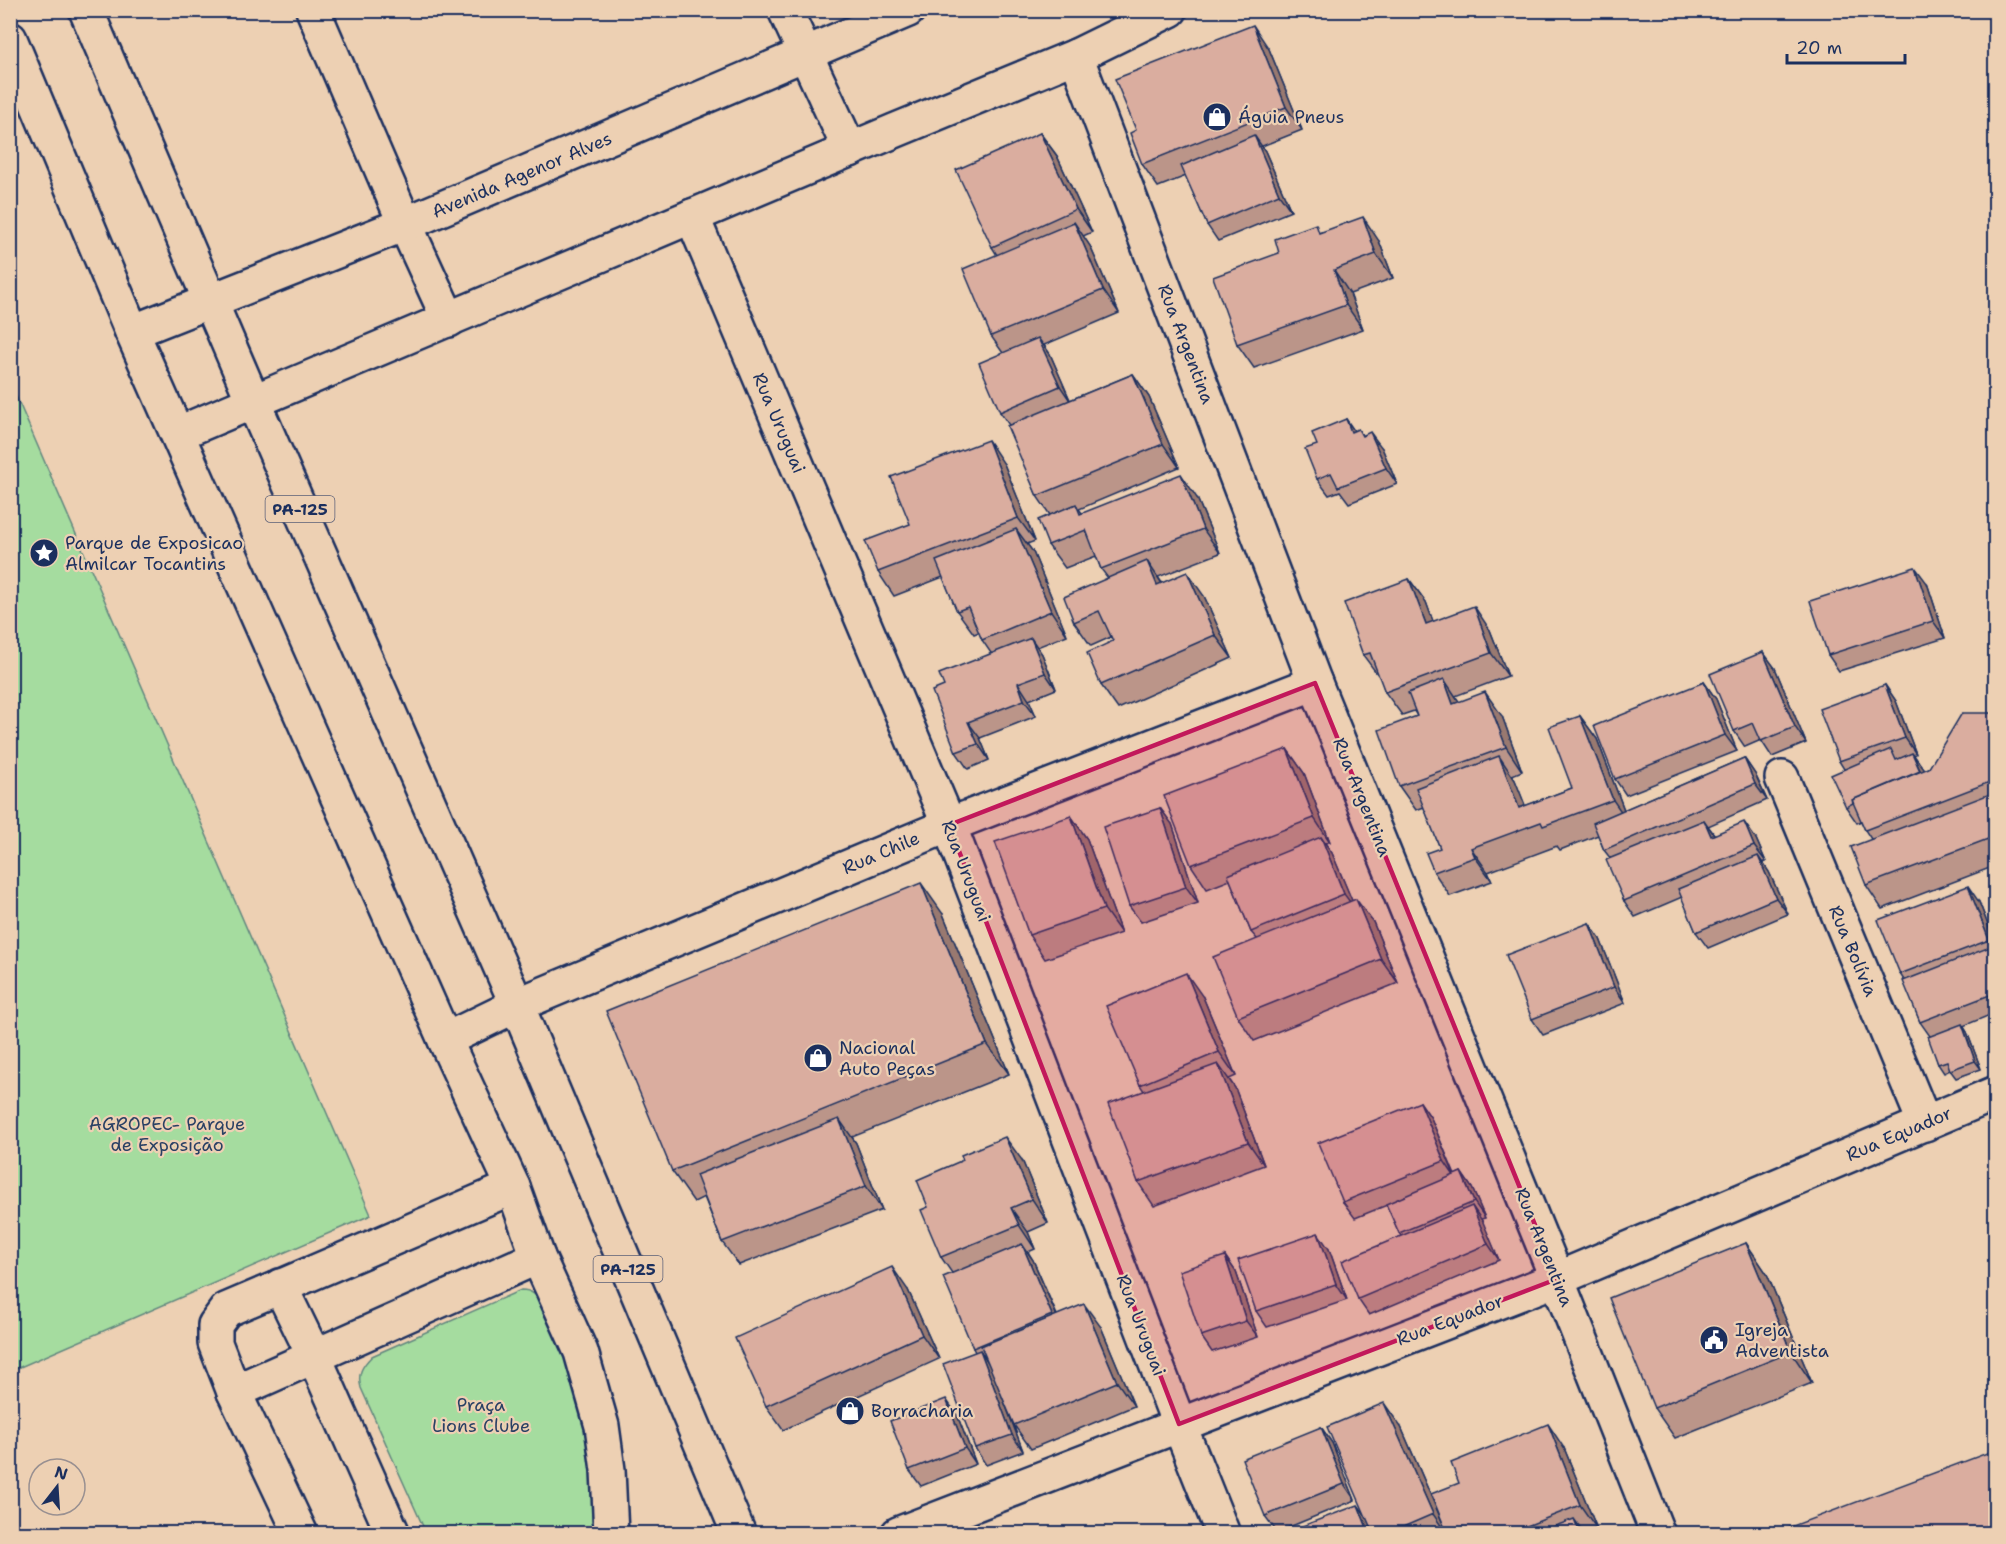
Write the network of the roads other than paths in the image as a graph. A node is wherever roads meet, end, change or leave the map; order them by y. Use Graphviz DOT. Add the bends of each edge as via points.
graph roads {
  1 [pos="87,10"];
  2 [pos="313,10"];
  3 [pos="785,10"];
  4 [pos="908,10"];
  5 [pos="1170,10"];
  6 [pos="10,39"];
  7 [pos="804,54"];
  8 [pos="1076,56"];
  9 [pos="850,150"];
  10 [pos="692,216"];
  11 [pos="405,224"];
  12 [pos="210,300"];
  13 [pos="449,320"];
  14 [pos="132,332"];
  15 [pos="253,401"];
  16 [pos="179,433"];
  17 [pos="1316,683"];
  18 [pos="1782,778"];
  19 [pos="949,825"];
  20 [pos="517,1005"];
  21 [pos="445,1040"];
  22 [pos="1995,1093"];
  23 [pos="1925,1124"];
  24 [pos="513,1187"];
  25 [pos="538,1257"];
  26 [pos="1557,1279"];
  27 [pos="280,1286"];
  28 [pos="314,1356"];
  29 [pos="234,1392"];
  30 [pos="1179,1424"];
  31 [pos="301,1533"];
  32 [pos="393,1533"];
  33 [pos="611,1533"];
  34 [pos="739,1533"];
  35 [pos="898,1533"];
  36 [pos="1223,1533"];
  37 [pos="1658,1533"];
  1 -- 12 [label="street, PA-125"];
  2 -- 11 [label="street"];
  3 -- 7 [label="street"];
  4 -- 7 [label="street, Avenida Agenor Alves"];
  5 -- 8 [label="street"];
  6 -- 14 [label="street"];
  7 -- 9 [label="street"];
  7 -- 11 [label="street, Avenida Agenor Alves"];
  8 -- 9 [label="street"];
  8 -- 17 [label="street, Rua Argentina"];
  9 -- 10 [label="street"];
  10 -- 13 [label="street"];
  10 -- 19 [label="street, Rua Uruguai"];
  11 -- 12 [label="street, Avenida Agenor Alves"];
  11 -- 13 [label="street"];
  12 -- 14 [label="street, Avenida Agenor Alves"];
  12 -- 15 [label="street, PA-125"];
  13 -- 15 [label="street"];
  14 -- 16 [label="street"];
  15 -- 16 [label="street"];
  15 -- 20 [label="street, PA-125"];
  16 -- 21 [label="street"];
  17 -- 19 [label="street, Rua Chile"];
  17 -- 26 [label="street, Rua Argentina"];
  18 -- 23 [label="street, Rua Bolívia"];
  19 -- 20 [label="street, Rua Chile"];
  19 -- 30 [label="street, Rua Uruguai"];
  20 -- 21 [label="street, Rua Chile"];
  20 -- 34 [label="street, PA-125"];
  21 -- 24 [label="street"];
  22 -- 23 [label="street, Rua Equador"];
  23 -- 26 [label="street, Rua Equador"];
  24 -- 25 [label="street"];
  24 -- 27 [label="street"];
  25 -- 28 [label="street"];
  25 -- 33 [label="street" via="581,1352 602,1426"];
  26 -- 30 [label="street, Rua Equador"];
  26 -- 37 [label="street, Rua Argentina"];
  27 -- 28 [label="street"];
  27 -- 29 [label="street" via="226,1310 215,1325 215,1343"];
  28 -- 29 [label="street"];
  28 -- 32 [label="street"];
  29 -- 31 [label="street"];
  30 -- 35 [label="street, Rua Equador"];
  30 -- 36 [label="street, Rua Uruguai"];
}
